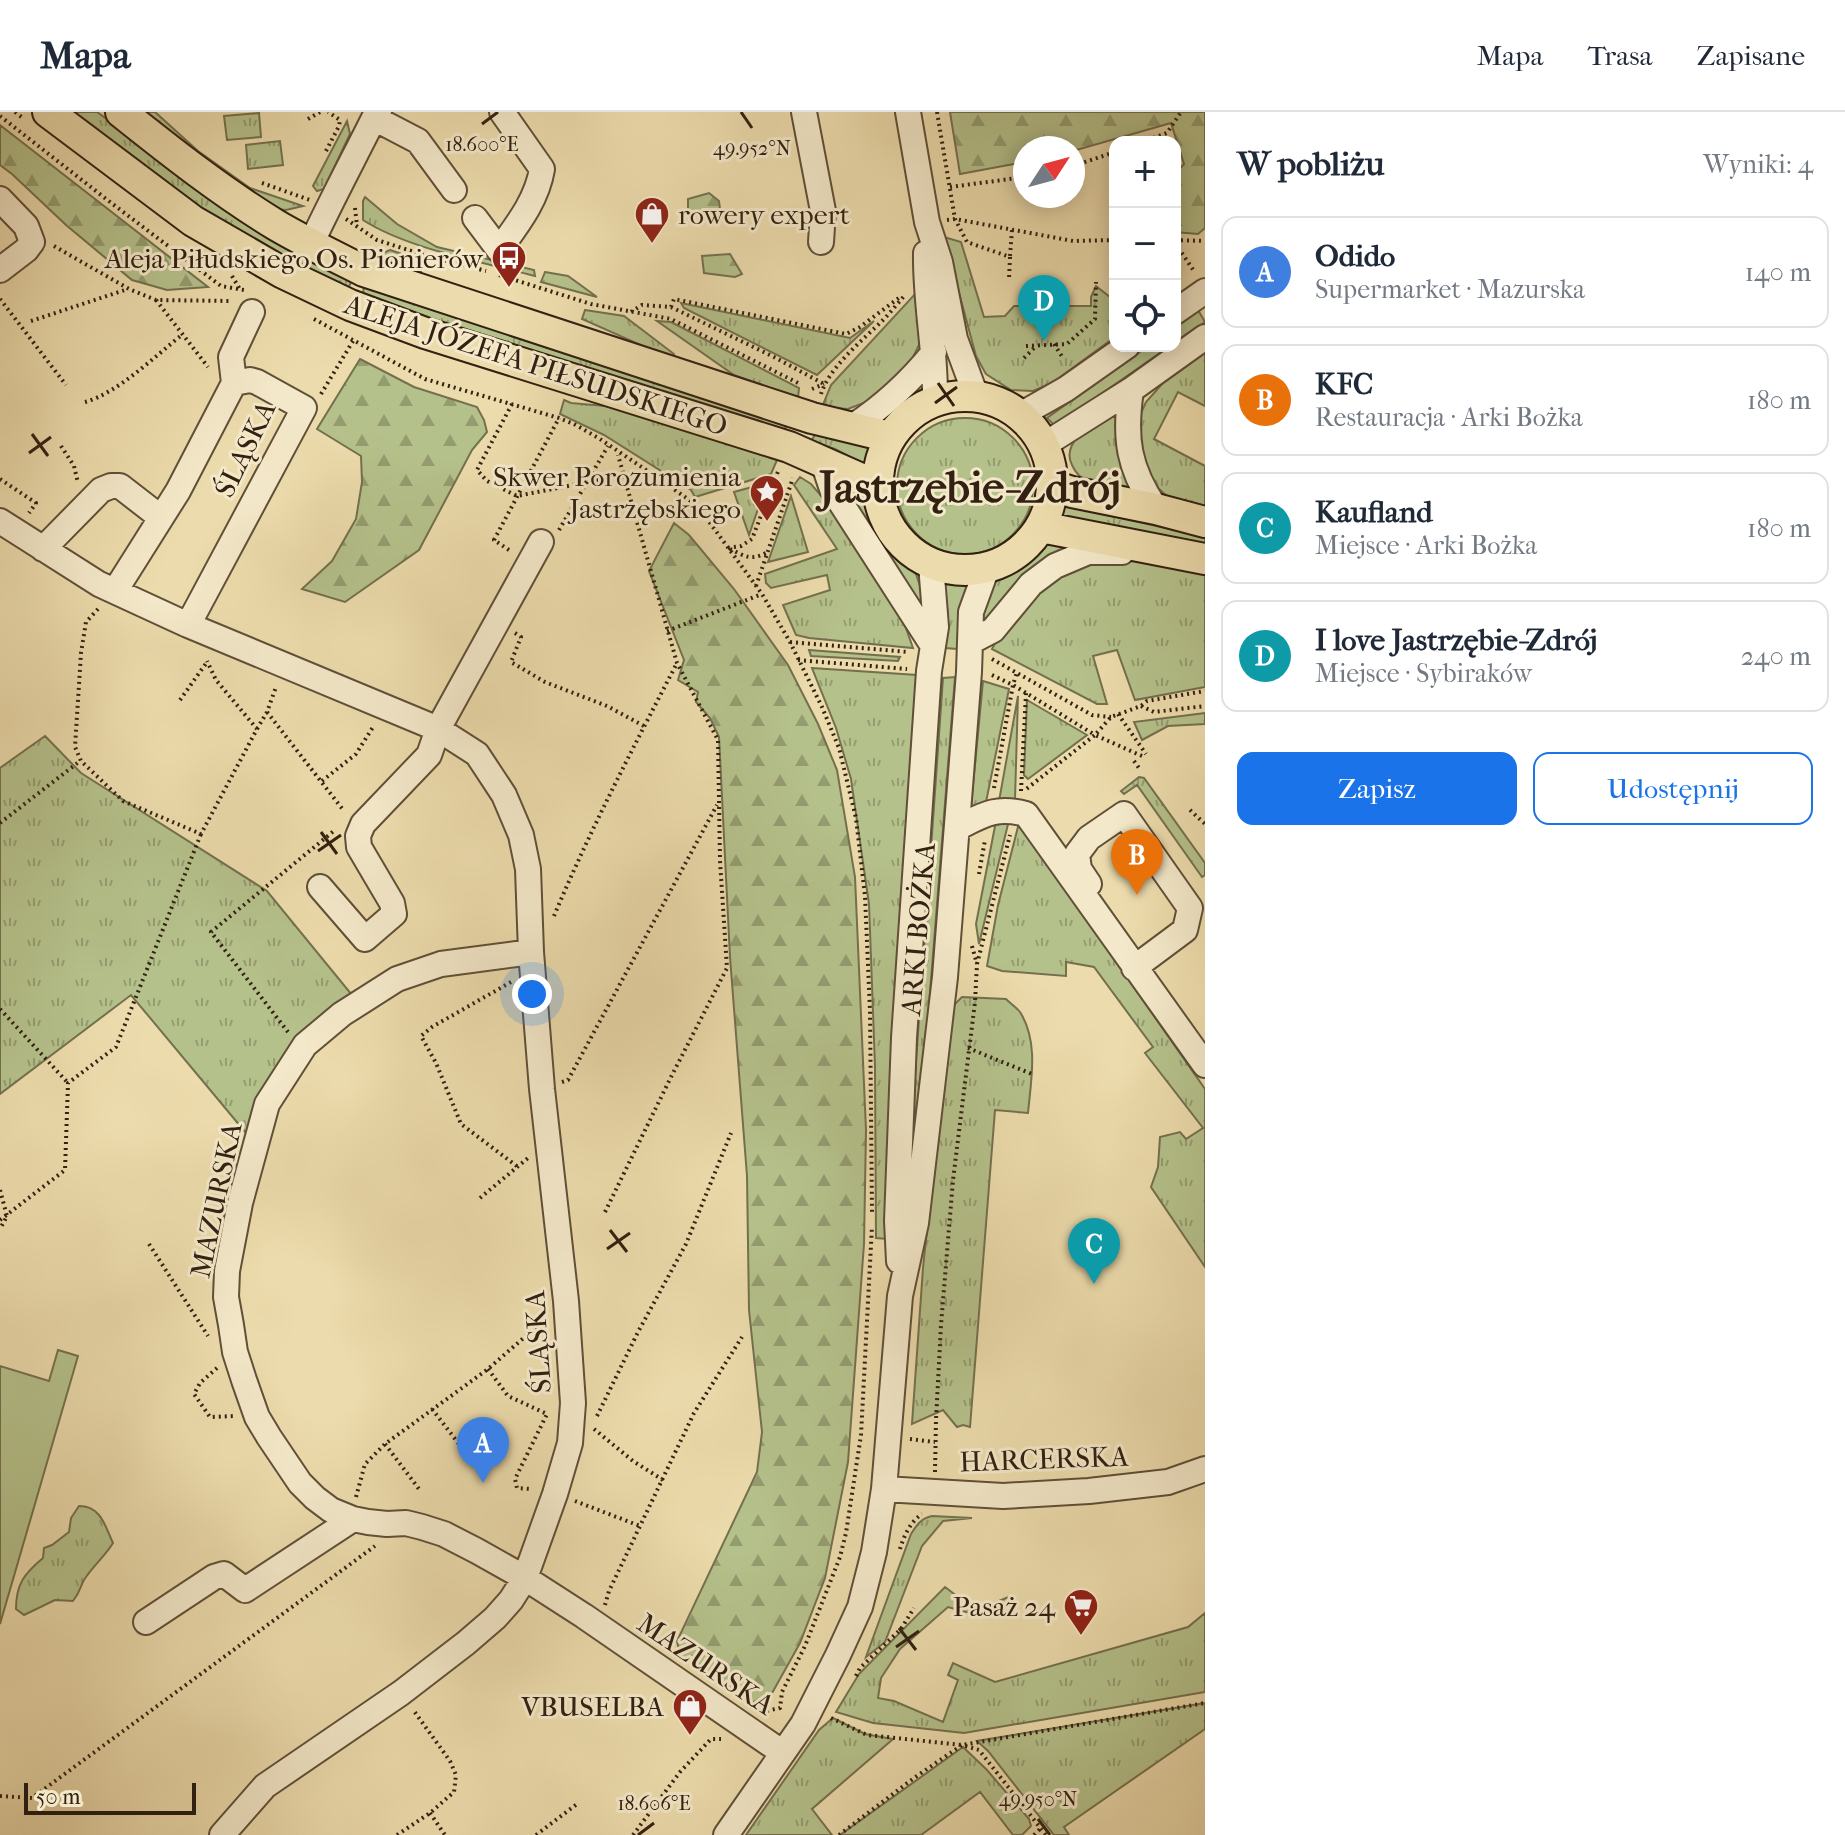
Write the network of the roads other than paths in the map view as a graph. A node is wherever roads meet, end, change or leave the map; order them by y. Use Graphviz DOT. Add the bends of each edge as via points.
graph roads {
  1 [pos="48,112"];
  2 [pos="121,112"];
  3 [pos="502,112"];
  4 [pos="804,112"];
  5 [pos="908,112"];
  6 [pos="376,115"];
  7 [pos="454,190"];
  8 [pos="0,199"];
  9 [pos="475,218"];
  10 [pos="927,222"];
  11 [pos="821,242"];
  12 [pos="311,244"];
  13 [pos="0,270"];
  14 [pos="1199,281"];
  15 [pos="241,301"];
  16 [pos="1181,304"];
  17 [pos="1205,337"];
  18 [pos="934,352"];
  19 [pos="1118,352"];
  20 [pos="232,388"];
  21 [pos="1131,390"];
  22 [pos="976,396"];
  23 [pos="935,401"];
  24 [pos="1020,415"];
  25 [pos="852,427"];
  26 [pos="890,437"];
  27 [pos="1044,445"];
  28 [pos="823,462"];
  29 [pos="877,486"];
  30 [pos="1053,486"];
  31 [pos="1156,509"];
  32 [pos="160,517"];
  33 [pos="0,521"];
  34 [pos="1205,522"];
  35 [pos="1041,527"];
  36 [pos="541,542"];
  37 [pos="43,549"];
  38 [pos="1195,557"];
  39 [pos="931,564"];
  40 [pos="987,568"];
  41 [pos="115,591"];
  42 [pos="188,625"];
  43 [pos="970,642"];
  44 [pos="924,650"];
  45 [pos="438,729"];
  46 [pos="957,828"];
  47 [pos="320,887"];
  48 [pos="1114,940"];
  49 [pos="531,952"];
  50 [pos="1134,968"];
  51 [pos="1205,1065"];
  52 [pos="900,1296"];
  53 [pos="1205,1469"];
  54 [pos="884,1489"];
  55 [pos="354,1511"];
  56 [pos="525,1578"];
  57 [pos="146,1622"];
  58 [pos="783,1753"];
  59 [pos="222,1835"];
  60 [pos="726,1835"];
  1 -- 28 [label="main road, ALEJA JÓZEFA PIŁSUDSKIEGO" via="193,221 350,305"];
  2 -- 12 [label="main road, ALEJA JÓZEFA PIŁSUDSKIEGO" via="212,182"];
  3 -- 9 [label="street" via="542,169 539,185 499,250"];
  4 -- 11 [label="street" via="823,211"];
  5 -- 10 [label="street"];
  6 -- 7 [label="street" via="418,141"];
  6 -- 12 [label="street"];
  8 -- 13 [label="street" via="26,226 29,246"];
  10 -- 18 [label="street"];
  10 -- 22 [label="street" via="955,339"];
  12 -- 25 [label="main road, ALEJA JÓZEFA PIŁSUDSKIEGO" via="364,271"];
  14 -- 16 [label="street"];
  15 -- 20 [label="street" via="231,357"];
  17 -- 21 [label="street"];
  18 -- 23 [label="street"];
  18 -- 25 [label="street" via="913,378"];
  19 -- 24 [label="street"];
  20 -- 32 [label="street, ŚLĄSKA"];
  20 -- 42 [label="street, ŚLĄSKA" via="250,380 304,408"];
  21 -- 27 [label="street"];
  21 -- 31 [label="street" via="1130,456"];
  22 -- 23 [label="main road"];
  22 -- 24 [label="main road"];
  23 -- 26 [label="main road" via="910,415"];
  24 -- 27 [label="main road"];
  25 -- 26 [label="main road, ALEJA JÓZEFA PIŁSUDSKIEGO"];
  26 -- 29 [label="main road"];
  27 -- 30 [label="main road"];
  28 -- 29 [label="main road, ALEJA JÓZEFA PIŁSUDSKIEGO"];
  28 -- 44 [label="street" via="832,489"];
  29 -- 39 [label="main road" via="887,524 914,555"];
  30 -- 31 [label="main road"];
  30 -- 35 [label="main road"];
  31 -- 34 [label="main road"];
  32 -- 37 [label="street" via="120,486 111,486"];
  32 -- 41 [label="street, ŚLĄSKA"];
  33 -- 37 [label="street, ŚLĄSKA"];
  35 -- 38 [label="main road"];
  35 -- 40 [label="main road" via="1027,545"];
  36 -- 45 [label="street"];
  37 -- 41 [label="street, ŚLĄSKA"];
  38 -- 43 [label="street" via="1088,552 1031,584 993,630"];
  39 -- 40 [label="main road" via="968,571"];
  39 -- 44 [label="street, ARKI BOŻKA" via="936,627"];
  40 -- 43 [label="street, ARKI BOŻKA" via="971,612"];
  41 -- 42 [label="street, ŚLĄSKA"];
  42 -- 45 [label="street, ŚLĄSKA"];
  43 -- 46 [label="street, ARKI BOŻKA"];
  44 -- 52 [label="street, ARKI BOŻKA" via="929,671 897,1221"];
  45 -- 47 [label="street" via="429,755 356,821 359,847 394,914 365,939"];
  45 -- 49 [label="street, ŚLĄSKA" via="477,754 504,795 521,835 528,869"];
  46 -- 48 [label="street" via="990,811 1026,814"];
  46 -- 52 [label="street, ARKI BOŻKA" via="916,1223"];
  48 -- 50 [label="street"];
  48 -- 50 [label="street" via="1118,927 1079,869 1077,854 1089,838 1124,814 1190,908 1185,930"];
  49 -- 55 [label="street, MAZURSKA" via="441,964 397,979 305,1045 267,1104 227,1271 235,1352 257,1417 300,1483 331,1510"];
  49 -- 56 [label="street, ŚLĄSKA" via="573,1403 570,1443"];
  50 -- 51 [label="street"];
  52 -- 54 [label="street, ARKI BOŻKA"];
  53 -- 54 [label="street, HARCERSKA" via="1168,1482 1089,1491 1003,1496"];
  54 -- 58 [label="street, ARKI BOŻKA" via="860,1607 803,1724"];
  55 -- 56 [label="street, MAZURSKA" via="387,1524 406,1523 444,1534"];
  55 -- 57 [label="street" via="245,1590 224,1574 214,1577"];
  56 -- 58 [label="street, MAZURSKA"];
  56 -- 59 [label="street, ŚLĄSKA" via="495,1618 466,1643 265,1786"];
  58 -- 60 [label="street, ARKI BOŻKA"];
}
